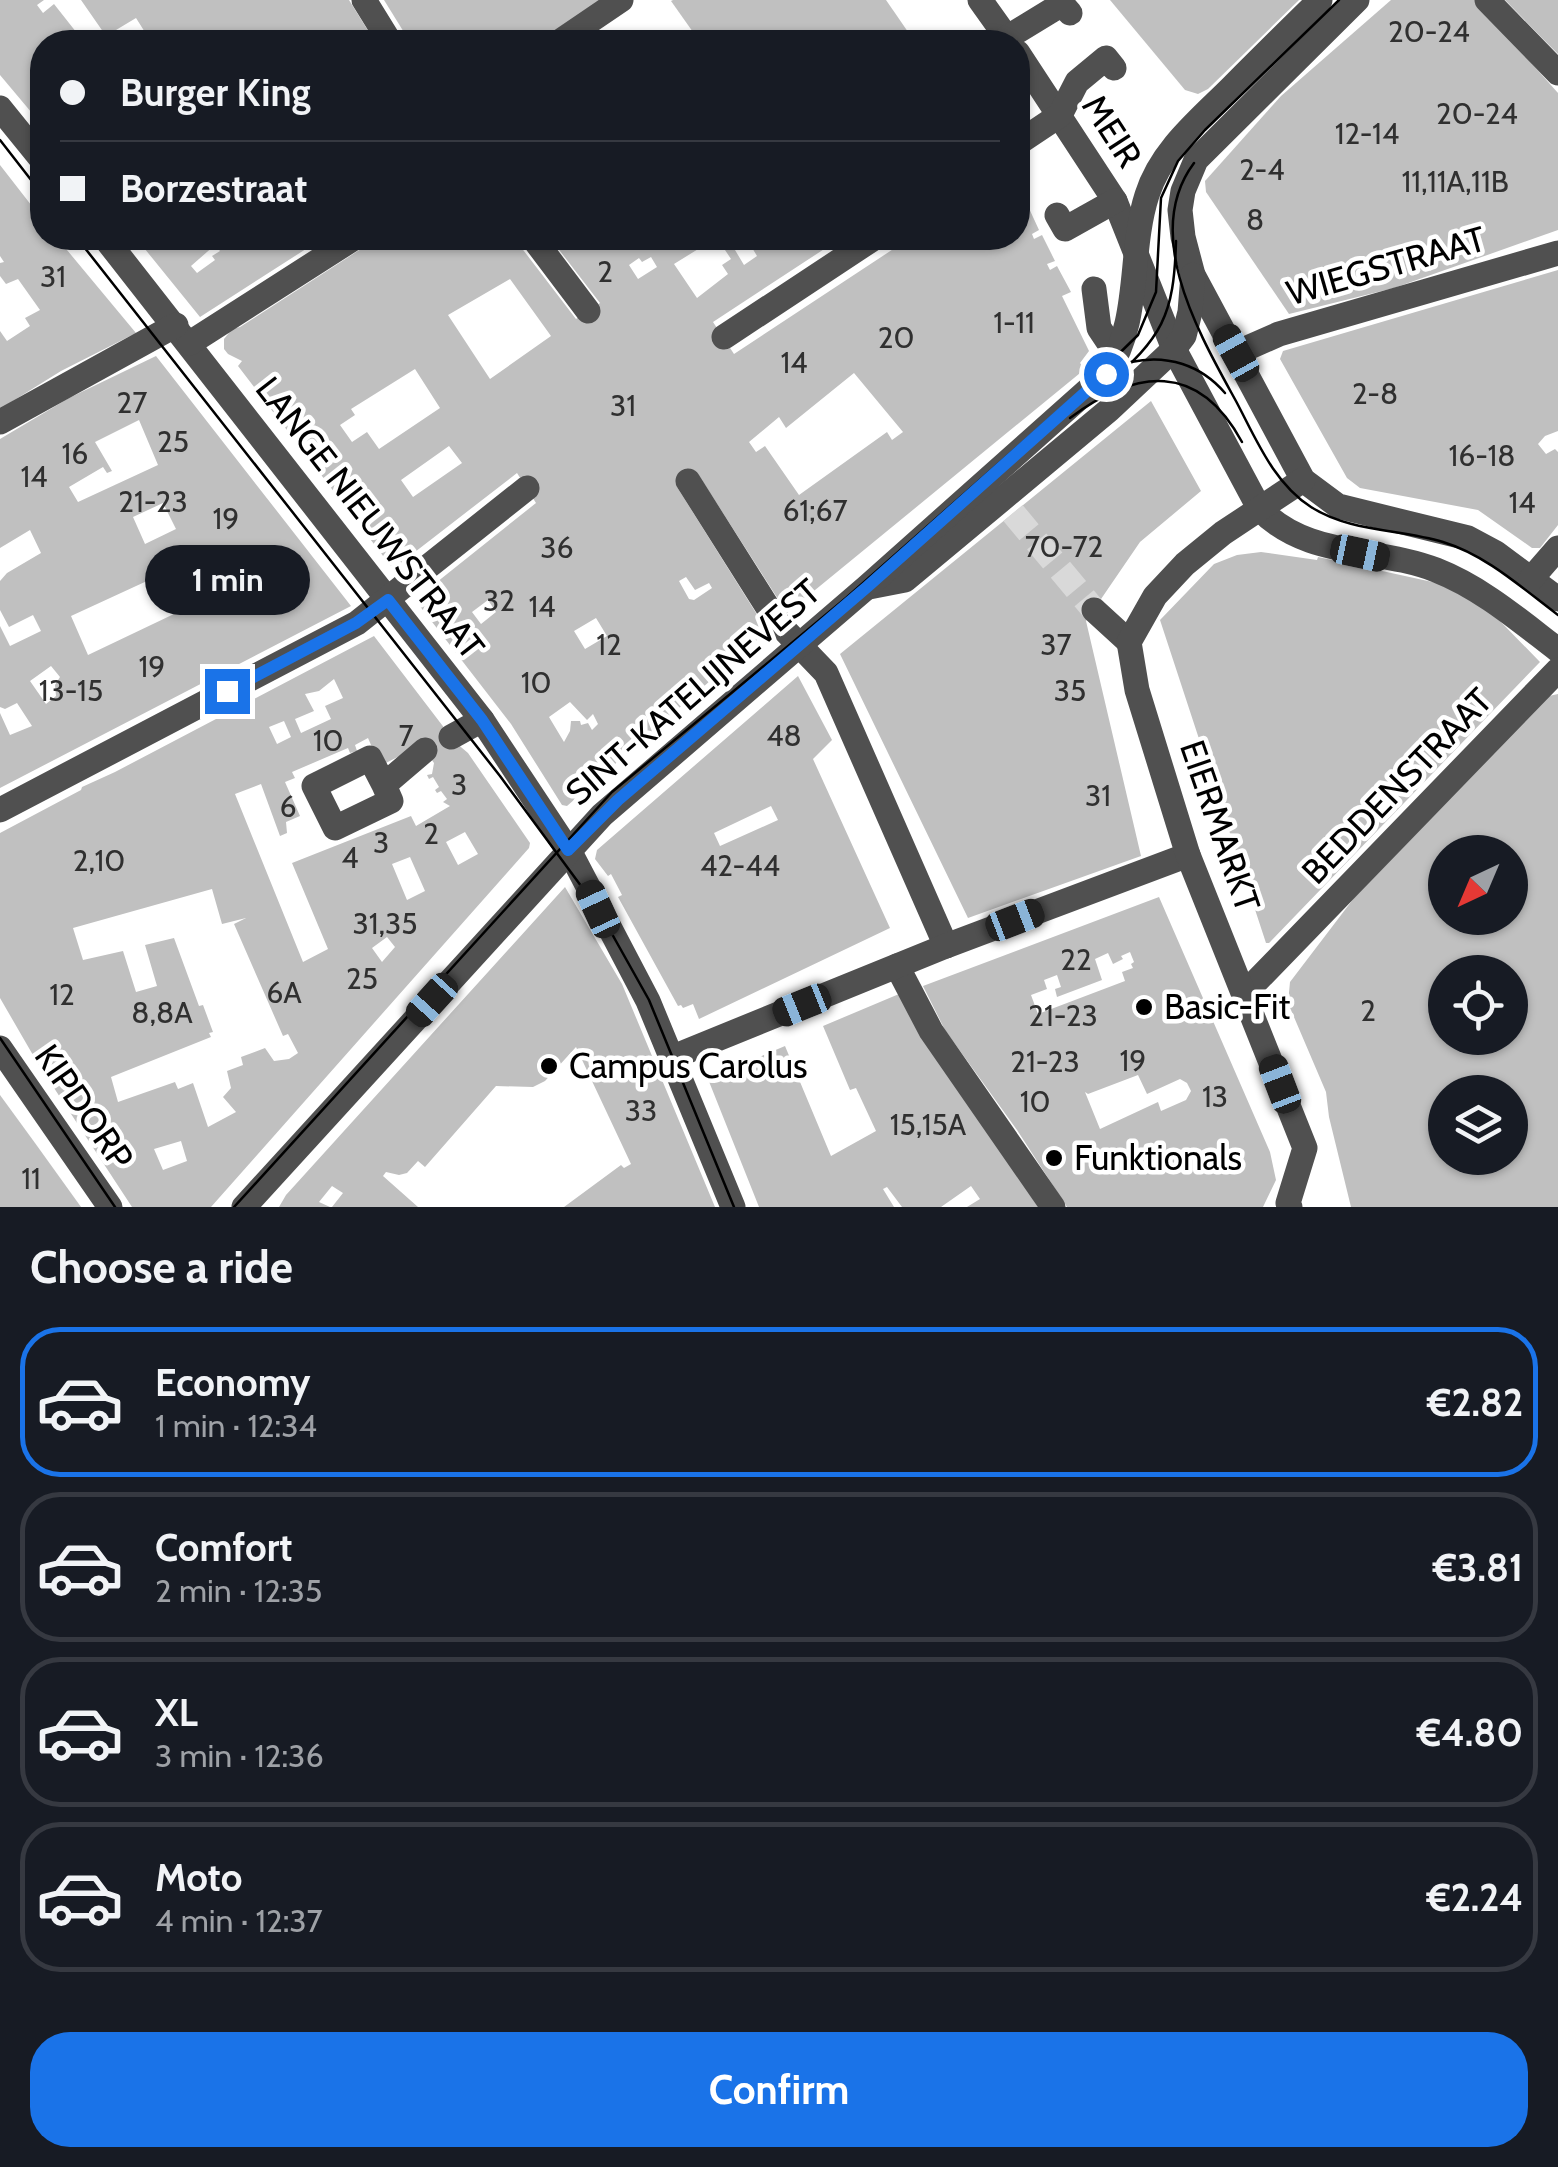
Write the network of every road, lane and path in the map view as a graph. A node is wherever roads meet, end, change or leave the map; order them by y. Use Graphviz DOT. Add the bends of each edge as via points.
graph roads {
  1 [pos="364,0"];
  2 [pos="621,0"];
  3 [pos="980,0"];
  4 [pos="1320,0"];
  5 [pos="1357,0"];
  6 [pos="1488,0"];
  7 [pos="1070,14"];
  8 [pos="383,30"];
  9 [pos="577,30"];
  10 [pos="1000,30"];
  11 [pos="1028,30"];
  12 [pos="1114,68"];
  13 [pos="1030,73"];
  14 [pos="1558,73"];
  15 [pos="0,108"];
  16 [pos="1060,115"];
  17 [pos="1030,135"];
  18 [pos="30,145"];
  19 [pos="1115,201"];
  20 [pos="1057,215"];
  21 [pos="115,250"];
  22 [pos="333,250"];
  23 [pos="542,250"];
  24 [pos="856,250"];
  25 [pos="1137,253"];
  26 [pos="1558,253"];
  27 [pos="1193,275"];
  28 [pos="1094,288"];
  29 [pos="588,311"];
  30 [pos="183,334"];
  31 [pos="724,337"];
  32 [pos="1174,349"];
  33 [pos="1114,351"];
  34 [pos="1236,353"];
  35 [pos="0,422"];
  36 [pos="688,480"];
  37 [pos="1303,480"];
  38 [pos="527,488"];
  39 [pos="1259,508"];
  40 [pos="1558,548"];
  41 [pos="1531,579"];
  42 [pos="867,587"];
  43 [pos="1558,599"];
  44 [pos="388,600"];
  45 [pos="1094,610"];
  46 [pos="1129,642"];
  47 [pos="799,645"];
  48 [pos="1558,650"];
  49 [pos="1558,670"];
  50 [pos="482,720"];
  51 [pos="451,736"];
  52 [pos="425,750"];
  53 [pos="384,786"];
  54 [pos="0,810"];
  55 [pos="568,850"];
  56 [pos="1188,855"];
  57 [pos="946,946"];
  58 [pos="898,966"];
  59 [pos="1244,994"];
  60 [pos="0,1048"];
  61 [pos="674,1058"];
  62 [pos="1288,1206"];
  63 [pos="110,1207"];
  64 [pos="244,1207"];
  65 [pos="733,1207"];
  66 [pos="1053,1207"];
  1 -- 8 [label="street"];
  2 -- 9 [label="street"];
  3 -- 10 [label="street, MEIR"];
  4 -- 25 [label="street, MEIR" via="1184,135 1153,177"];
  5 -- 27 [label="street, MEIR" via="1196,160 1180,210"];
  6 -- 14 [label="street"];
  7 -- 11 [label="street" via="1062,4"];
  12 -- 16 [label="street" via="1106,58 1077,82"];
  13 -- 16 [label="street, MEIR"];
  15 -- 18 [label="street"];
  16 -- 17 [label="street"];
  16 -- 19 [label="street, MEIR"];
  19 -- 20 [label="street" via="1065,229"];
  19 -- 25 [label="street, MEIR"];
  21 -- 30 [label="street, LANGE NIEUWSTRAAT"];
  22 -- 30 [label="street"];
  23 -- 29 [label="street"];
  24 -- 31 [label="street"];
  25 -- 32 [label="street, MEIR"];
  25 -- 33 [label="street, MEIR" via="1130,308"];
  26 -- 34 [label="street, WIEGSTRAAT" via="1279,334"];
  27 -- 32 [label="street, MEIR" via="1184,336"];
  27 -- 34 [label="street, MEIR"];
  28 -- 33 [label="street" via="1099,328"];
  30 -- 35 [label="street"];
  30 -- 44 [label="street, LANGE NIEUWSTRAAT"];
  32 -- 39 [label="street"];
  32 -- 42 [label="street, SINT-KATELIJNEVEST" via="1008,507 905,580"];
  33 -- 42 [label="street, SINT-KATELIJNEVEST" via="1086,394"];
  34 -- 37 [label="street, MEIR"];
  36 -- 47 [label="street" via="777,622"];
  37 -- 39 [label="street"];
  37 -- 41 [label="street" via="1338,506 1468,538"];
  38 -- 44 [label="street"];
  39 -- 46 [label="street" via="1184,564"];
  39 -- 48 [label="street" via="1299,538 1433,568"];
  40 -- 41 [label="street"];
  41 -- 43 [label="street"];
  42 -- 47 [label="street, SINT-KATELIJNEVEST"];
  44 -- 50 [label="street, LANGE NIEUWSTRAAT"];
  44 -- 54 [label="street"];
  45 -- 46 [label="street"];
  46 -- 56 [label="street, EIERMARKT" via="1137,690"];
  47 -- 55 [label="street, SINT-KATELIJNEVEST"];
  47 -- 57 [label="street" via="826,673"];
  49 -- 59 [label="street, BEDDENSTRAAT"];
  50 -- 51 [label="street"];
  50 -- 55 [label="street, LANGE NIEUWSTRAAT"];
  52 -- 53 [label="street"];
  55 -- 61 [label="street, LANGE NIEUWSTRAAT"];
  55 -- 64 [label="street, SINT-KATELIJNEVEST"];
  56 -- 57 [label="street"];
  56 -- 59 [label="street, EIERMARKT"];
  57 -- 58 [label="street"];
  58 -- 61 [label="street"];
  58 -- 66 [label="street" via="931,1031"];
  59 -- 62 [label="street, EIERMARKT" via="1305,1148"];
  60 -- 63 [label="street, KIPDORP"];
  61 -- 65 [label="street, LANGE NIEUWSTRAAT"];
}
